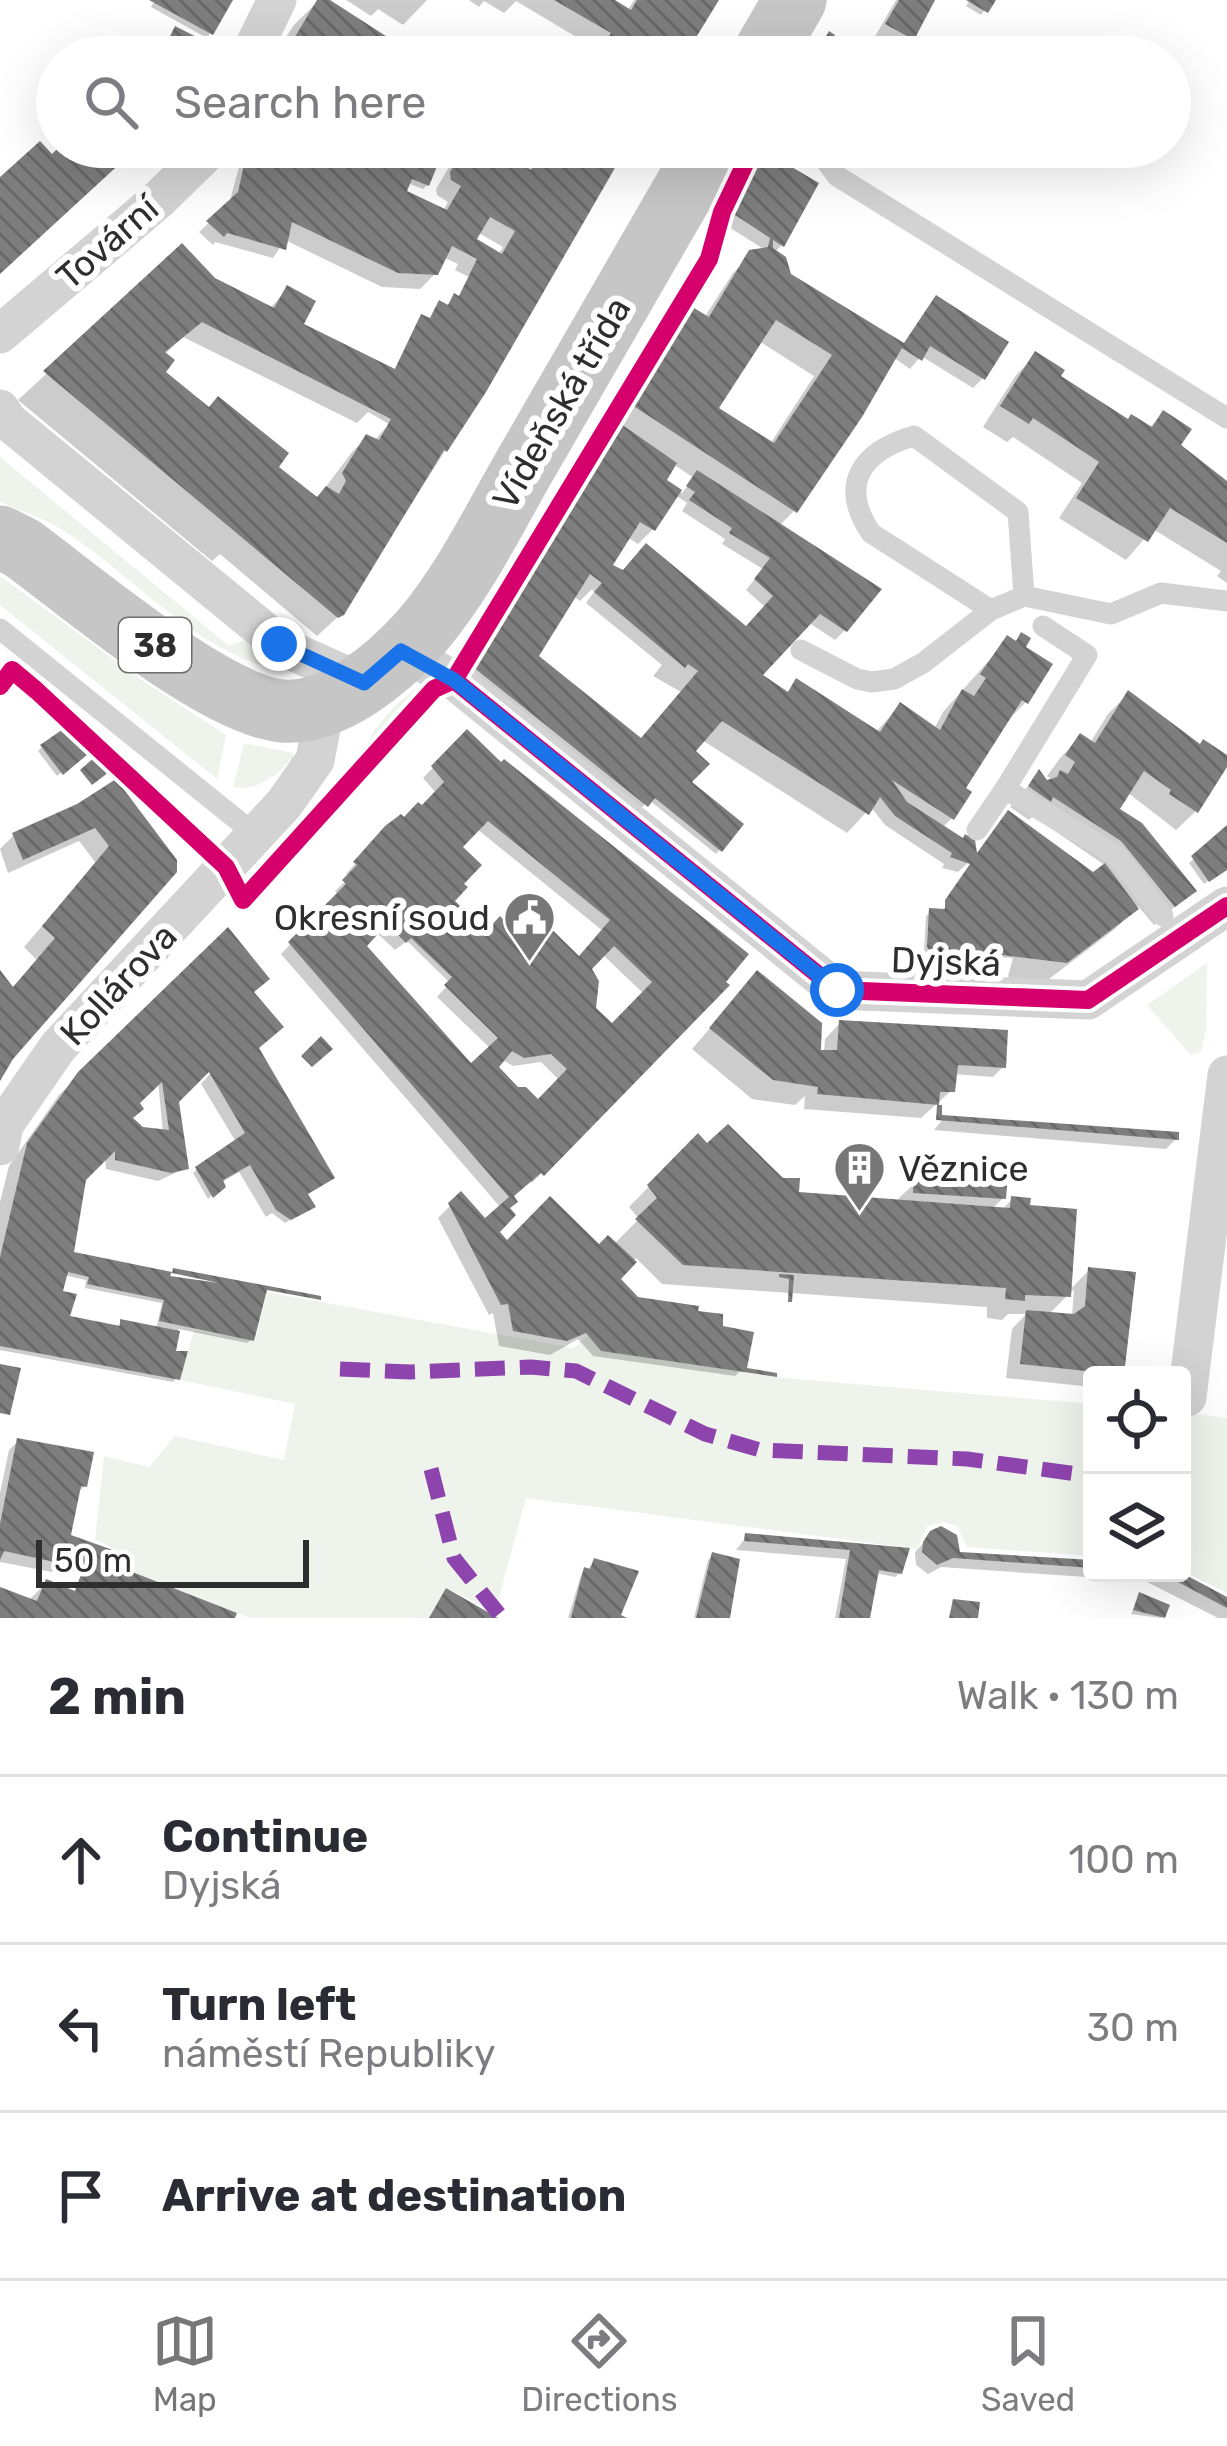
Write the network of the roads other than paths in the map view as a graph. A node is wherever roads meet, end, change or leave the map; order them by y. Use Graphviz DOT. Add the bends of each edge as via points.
graph roads {
  1 [pos="277,0"];
  2 [pos="795,0"];
  3 [pos="259,36"];
  4 [pos="774,36"];
  5 [pos="191,168"];
  6 [pos="697,168"];
  7 [pos="831,168"];
  8 [pos="0,334"];
  9 [pos="0,410"];
  10 [pos="1227,418"];
  11 [pos="0,537"];
  12 [pos="1024,596"];
  13 [pos="1227,601"];
  14 [pos="991,610"];
  15 [pos="1043,626"];
  16 [pos="0,629"];
  17 [pos="801,650"];
  18 [pos="364,679"];
  19 [pos="1005,788"];
  20 [pos="977,830"];
  21 [pos="256,836"];
  22 [pos="1227,906"];
  23 [pos="1162,916"];
  24 [pos="1227,1076"];
  25 [pos="0,1146"];
  26 [pos="1191,1366"];
  1 -- 3 [label="street"];
  2 -- 4 [label="main road"];
  5 -- 8 [label="street, Tovární"];
  6 -- 18 [label="main road, Vídeňská třída" via="481,542 422,630"];
  7 -- 10 [label="lane"];
  9 -- 18 [label="street, Dyjská" via="285,648"];
  11 -- 18 [label="main road, 38" via="182,666 253,704 285,711"];
  12 -- 13 [label="lane" via="1111,614 1161,593"];
  12 -- 14 [label="lane"];
  12 -- 14 [label="lane" via="1018,512 914,436 869,455 857,484 871,533"];
  14 -- 17 [label="lane" via="895,679 857,679"];
  15 -- 19 [label="lane" via="1088,655"];
  16 -- 21 [label="lane"];
  18 -- 21 [label="street, Kollárova"];
  18 -- 22 [label="street, Dyjská" via="454,680 837,990 1088,1000"];
  19 -- 20 [label="lane"];
  19 -- 23 [label="lane" via="1116,855"];
  21 -- 25 [label="street, Kollárova" via="58,1047 4,1126"];
  24 -- 26 [label="street"];
}
